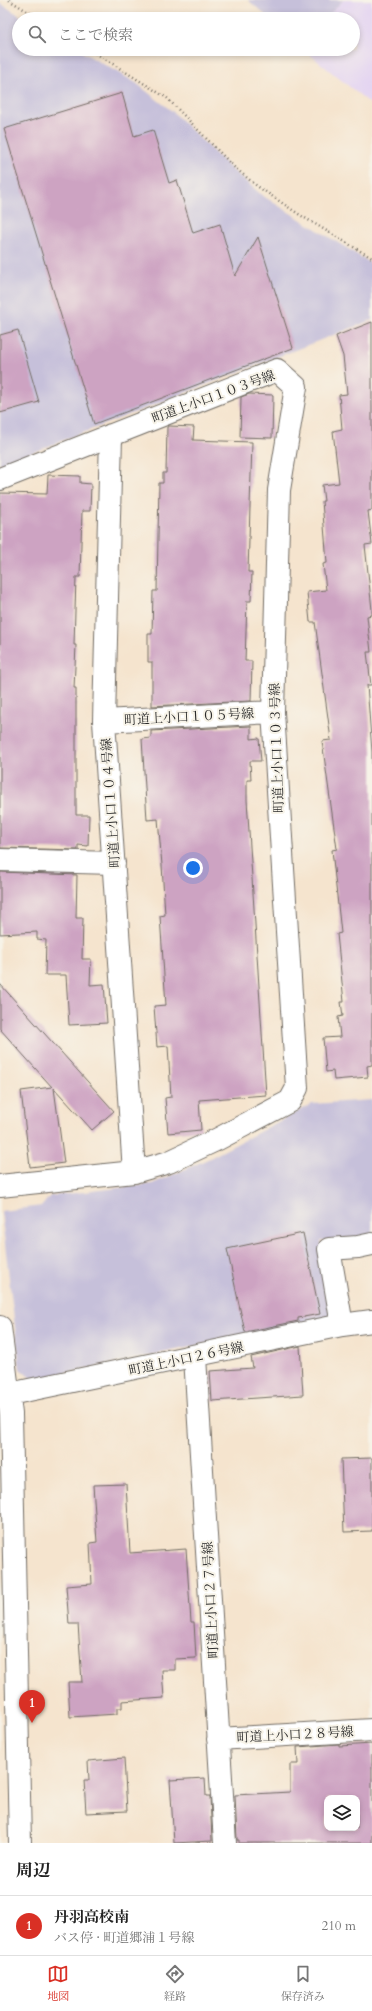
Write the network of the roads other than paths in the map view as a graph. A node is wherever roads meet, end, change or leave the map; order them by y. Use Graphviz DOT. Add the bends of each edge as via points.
graph roads {
  1 [pos="111,434"];
  2 [pos="0,480"];
  3 [pos="273,712"];
  4 [pos="104,721"];
  5 [pos="0,860"];
  6 [pos="114,863"];
  7 [pos="134,1172"];
  8 [pos="0,1186"];
  9 [pos="372,1244"];
  10 [pos="372,1321"];
  11 [pos="342,1325"];
  12 [pos="0,1327"];
  13 [pos="195,1357"];
  14 [pos="4,1396"];
  15 [pos="372,1730"];
  16 [pos="218,1738"];
  17 [pos="20,1843"];
  18 [pos="225,1843"];
  1 -- 2 [label="street, 町道上小口１０３号線"];
  1 -- 3 [label="street, 町道上小口１０３号線" via="277,370 296,387 279,490"];
  1 -- 4 [label="street, 町道上小口１０４号線"];
  3 -- 4 [label="street, 町道上小口１０５号線"];
  3 -- 7 [label="street, 町道上小口１０３号線" via="297,1088 290,1101 218,1139 169,1162"];
  4 -- 6 [label="street, 町道上小口１０４号線"];
  5 -- 6 [label="street"];
  6 -- 7 [label="street, 町道上小口１０４号線"];
  7 -- 8 [label="street, 町道上小口１０３号線"];
  9 -- 11 [label="street" via="329,1249"];
  10 -- 11 [label="street, 町道上小口２６号線"];
  11 -- 13 [label="street, 町道上小口２６号線"];
  12 -- 14 [label="street"];
  13 -- 14 [label="street, 町道上小口２６号線"];
  13 -- 16 [label="street, 町道上小口２７号線"];
  14 -- 17 [label="street"];
  15 -- 16 [label="street, 町道上小口２８号線"];
  16 -- 18 [label="street, 町道上小口２７号線"];
}
